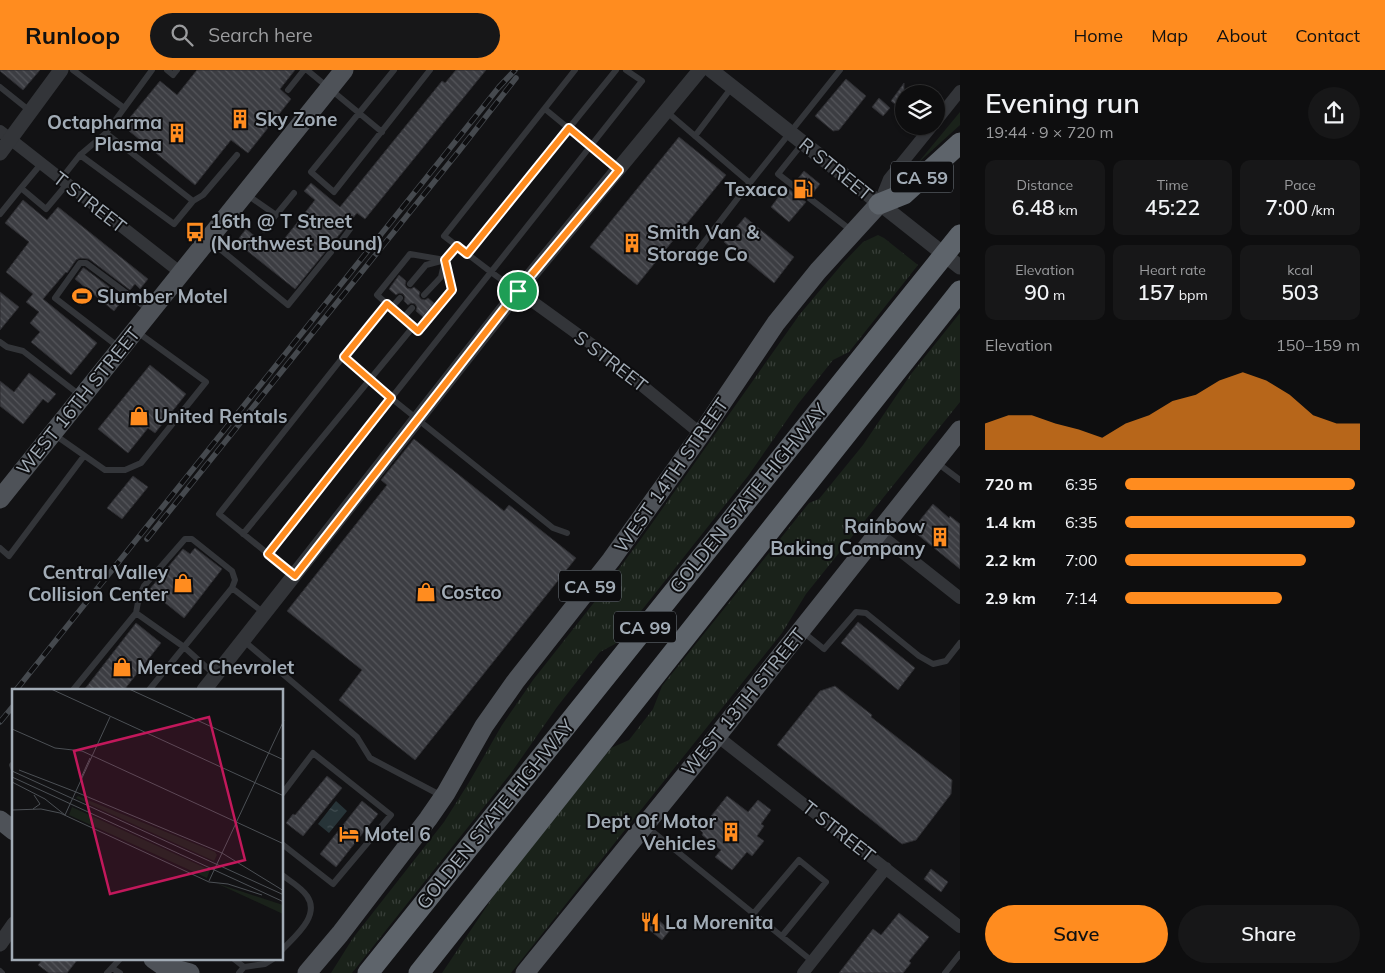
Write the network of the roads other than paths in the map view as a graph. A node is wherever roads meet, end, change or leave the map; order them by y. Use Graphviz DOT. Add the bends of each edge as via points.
graph roads {
  1 [pos="61,70"];
  2 [pos="73,70"];
  3 [pos="152,70"];
  4 [pos="167,70"];
  5 [pos="178,70"];
  6 [pos="306,70"];
  7 [pos="344,70"];
  8 [pos="394,70"];
  9 [pos="430,70"];
  10 [pos="575,70"];
  11 [pos="616,70"];
  12 [pos="626,70"];
  13 [pos="700,70"];
  14 [pos="712,70"];
  15 [pos="840,70"];
  16 [pos="0,87"];
  17 [pos="732,87"];
  18 [pos="329,88"];
  19 [pos="288,90"];
  20 [pos="960,91"];
  21 [pos="124,108"];
  22 [pos="545,109"];
  23 [pos="945,109"];
  24 [pos="31,112"];
  25 [pos="360,112"];
  26 [pos="667,112"];
  27 [pos="569,128"];
  28 [pos="382,132"];
  29 [pos="106,133"];
  30 [pos="791,133"];
  31 [pos="925,135"];
  32 [pos="5,136"];
  33 [pos="695,136"];
  34 [pos="803,143"];
  35 [pos="960,143"];
  36 [pos="590,146"];
  37 [pos="0,153"];
  38 [pos="237,154"];
  39 [pos="80,155"];
  40 [pos="41,164"];
  41 [pos="619,170"];
  42 [pos="64,181"];
  43 [pos="750,183"];
  44 [pos="21,188"];
  45 [pos="245,193"];
  46 [pos="294,193"];
  47 [pos="193,201"];
  48 [pos="879,204"];
  49 [pos="0,214"];
  50 [pos="276,215"];
  51 [pos="264,230"];
  52 [pos="350,230"];
  53 [pos="853,233"];
  54 [pos="960,235"];
  55 [pos="208,239"];
  56 [pos="339,244"];
  57 [pos="457,246"];
  58 [pos="331,252"];
  59 [pos="467,254"];
  60 [pos="692,258"];
  61 [pos="445,260"];
  62 [pos="960,267"];
  63 [pos="491,272"];
  64 [pos="181,273"];
  65 [pos="410,284"];
  66 [pos="518,291"];
  67 [pos="424,295"];
  68 [pos="955,297"];
  69 [pos="400,298"];
  70 [pos="389,306"];
  71 [pos="412,308"];
  72 [pos="150,311"];
  73 [pos="403,318"];
  74 [pos="415,329"];
  75 [pos="135,330"];
  76 [pos="0,342"];
  77 [pos="120,348"];
  78 [pos="344,357"];
  79 [pos="370,379"];
  80 [pos="82,396"];
  81 [pos="391,398"];
  82 [pos="418,419"];
  83 [pos="960,430"];
  84 [pos="52,433"];
  85 [pos="700,434"];
  86 [pos="84,456"];
  87 [pos="935,461"];
  88 [pos="960,480"];
  89 [pos="0,499"];
  90 [pos="878,532"];
  91 [pos="567,533"];
  92 [pos="244,534"];
  93 [pos="0,548"];
  94 [pos="268,554"];
  95 [pos="295,576"];
  96 [pos="232,588"];
  97 [pos="960,598"];
  98 [pos="136,613"];
  99 [pos="265,613"];
  100 [pos="800,630"];
  101 [pos="244,641"];
  102 [pos="960,643"];
  103 [pos="184,647"];
  104 [pos="216,676"];
  105 [pos="74,689"];
  106 [pos="150,689"];
  107 [pos="205,689"];
  108 [pos="716,736"];
  109 [pos="284,791"];
  110 [pos="443,797"];
  111 [pos="0,820"];
  112 [pos="644,824"];
  113 [pos="12,829"];
  114 [pos="284,846"];
  115 [pos="886,868"];
  116 [pos="284,877"];
  117 [pos="754,913"];
  118 [pos="12,927"];
  119 [pos="960,927"];
  120 [pos="782,936"];
  121 [pos="0,944"];
  122 [pos="284,948"];
  123 [pos="960,954"];
  124 [pos="119,960"];
  125 [pos="181,960"];
  126 [pos="235,960"];
  127 [pos="271,960"];
  128 [pos="812,961"];
  129 [pos="158,966"];
  130 [pos="244,967"];
  131 [pos="110,970"];
  132 [pos="120,973"];
  133 [pos="191,973"];
  134 [pos="239,973"];
  135 [pos="307,973"];
  136 [pos="368,973"];
  137 [pos="419,973"];
  138 [pos="526,973"];
  139 [pos="803,973"];
  140 [pos="944,973"];
  1 -- 24 [label="street"];
  2 -- 21 [label="lane"];
  3 -- 21 [label="lane"];
  4 -- 5 [label="lane" via="173,75"];
  6 -- 18 [label="lane"];
  6 -- 19 [label="lane"];
  7 -- 18 [label="main road, WEST 16TH STREET"];
  8 -- 25 [label="lane"];
  9 -- 28 [label="lane"];
  10 -- 22 [label="lane"];
  11 -- 27 [label="lane"];
  12 -- 36 [label="lane" via="642,81"];
  13 -- 26 [label="street"];
  14 -- 17 [label="street, R STREET"];
  15 -- 30 [label="lane"];
  16 -- 24 [label="lane"];
  17 -- 30 [label="street, R STREET"];
  17 -- 33 [label="lane"];
  18 -- 25 [label="lane"];
  18 -- 45 [label="main road, WEST 16TH STREET"];
  20 -- 23 [label="street"];
  21 -- 29 [label="lane"];
  22 -- 27 [label="lane"];
  22 -- 57 [label="lane" via="444,236"];
  24 -- 32 [label="street"];
  25 -- 28 [label="lane"];
  25 -- 28 [label="lane" via="310,172 334,192"];
  26 -- 33 [label="lane"];
  26 -- 41 [label="street"];
  27 -- 36 [label="lane"];
  27 -- 59 [label="lane"];
  29 -- 39 [label="lane"];
  29 -- 47 [label="lane"];
  30 -- 34 [label="street, R STREET"];
  30 -- 43 [label="lane"];
  31 -- 48 [label="street, WEST 14TH STREET" via="890,179"];
  32 -- 37 [label="street"];
  32 -- 40 [label="street, T STREET"];
  33 -- 43 [label="lane"];
  34 -- 48 [label="street, R STREET"];
  34 -- 53 [label="lane" via="778,174"];
  35 -- 48 [label="highway, CA 59" via="904,194"];
  36 -- 41 [label="lane"];
  36 -- 63 [label="lane"];
  38 -- 47 [label="lane"];
  39 -- 42 [label="lane"];
  39 -- 47 [label="lane" via="174,224"];
  40 -- 42 [label="street, T STREET"];
  40 -- 44 [label="lane"];
  41 -- 66 [label="street"];
  42 -- 44 [label="lane" via="46,208"];
  42 -- 64 [label="street, T STREET"];
  43 -- 60 [label="lane"];
  44 -- 49 [label="lane"];
  45 -- 50 [label="lane"];
  45 -- 55 [label="main road, WEST 16TH STREET"];
  46 -- 50 [label="lane"];
  48 -- 53 [label="main road, WEST 14TH STREET / CA 59"];
  48 -- 62 [label="street, R STREET"];
  50 -- 51 [label="lane"];
  52 -- 56 [label="lane"];
  53 -- 85 [label="main road, WEST 14TH STREET / CA 59" via="776,323"];
  54 -- 136 [label="highway, GOLDEN STATE HIGHWAY / CA 99"];
  55 -- 58 [label="lane" via="288,305"];
  55 -- 64 [label="main road, WEST 16TH STREET"];
  57 -- 59 [label="lane"];
  57 -- 61 [label="lane"];
  59 -- 63 [label="lane"];
  61 -- 65 [label="lane" via="426,265"];
  61 -- 67 [label="lane" via="441,277"];
  61 -- 70 [label="lane" via="410,254 377,295"];
  61 -- 74 [label="lane" via="452,290"];
  63 -- 66 [label="lane"];
  63 -- 81 [label="lane"];
  64 -- 72 [label="main road, WEST 16TH STREET"];
  66 -- 82 [label="street"];
  66 -- 85 [label="street, S STREET" via="594,346"];
  68 -- 137 [label="highway, GOLDEN STATE HIGHWAY / CA 99"];
  69 -- 70 [label="lane"];
  70 -- 73 [label="lane"];
  70 -- 78 [label="lane"];
  71 -- 73 [label="lane"];
  72 -- 75 [label="main road, WEST 16TH STREET"];
  72 -- 77 [label="lane" via="86,263 80,263 55,298"];
  73 -- 74 [label="lane"];
  74 -- 79 [label="lane"];
  75 -- 77 [label="main road, WEST 16TH STREET"];
  75 -- 86 [label="lane" via="206,382 141,463 125,470 105,470"];
  76 -- 80 [label="lane" via="23,350"];
  77 -- 80 [label="main road, WEST 16TH STREET"];
  78 -- 79 [label="lane"];
  78 -- 92 [label="lane" via="219,514"];
  79 -- 81 [label="lane"];
  79 -- 92 [label="lane"];
  80 -- 84 [label="main road, WEST 16TH STREET"];
  81 -- 82 [label="lane"];
  81 -- 94 [label="lane"];
  82 -- 91 [label="lane" via="553,528"];
  82 -- 95 [label="street"];
  83 -- 87 [label="main road, WEST 13TH STREET"];
  84 -- 86 [label="lane"];
  84 -- 89 [label="main road, WEST 16TH STREET"];
  85 -- 110 [label="main road, WEST 14TH STREET / CA 59" via="611,560 515,682 484,726"];
  86 -- 93 [label="lane" via="9,556"];
  87 -- 88 [label="lane"];
  87 -- 90 [label="main road, WEST 13TH STREET"];
  90 -- 97 [label="street"];
  90 -- 100 [label="main road, WEST 13TH STREET"];
  92 -- 94 [label="lane"];
  94 -- 95 [label="lane"];
  95 -- 99 [label="street"];
  96 -- 98 [label="lane" via="235,580 232,571 192,539 185,539 144,586 138,597"];
  96 -- 99 [label="lane"];
  96 -- 103 [label="lane"];
  98 -- 103 [label="lane"];
  98 -- 105 [label="lane"];
  99 -- 101 [label="street"];
  100 -- 102 [label="lane" via="824,649 856,612 866,613 933,664 946,661"];
  100 -- 108 [label="main road, WEST 13TH STREET"];
  101 -- 104 [label="street"];
  101 -- 110 [label="lane" via="357,737 370,758"];
  103 -- 104 [label="lane"];
  103 -- 106 [label="lane"];
  104 -- 107 [label="street"];
  108 -- 112 [label="main road, WEST 13TH STREET"];
  108 -- 115 [label="street, T STREET"];
  109 -- 114 [label="lane" via="313,753 391,815 333,884"];
  110 -- 135 [label="main road, WEST 14TH STREET / CA 59"];
  111 -- 113 [label="main road"];
  112 -- 117 [label="lane"];
  112 -- 138 [label="main road, WEST 13TH STREET"];
  115 -- 119 [label="street, T STREET"];
  115 -- 128 [label="street"];
  116 -- 122 [label="lane" via="307,895 311,909 306,924"];
  117 -- 120 [label="lane"];
  117 -- 120 [label="lane" via="798,860 826,882"];
  118 -- 121 [label="street"];
  120 -- 128 [label="lane"];
  123 -- 140 [label="lane"];
  124 -- 131 [label="lane"];
  125 -- 133 [label="main road"];
  126 -- 130 [label="lane"];
  127 -- 130 [label="lane"];
  128 -- 139 [label="street"];
  129 -- 133 [label="main road"];
  130 -- 134 [label="lane"];
  131 -- 132 [label="lane"];
}
